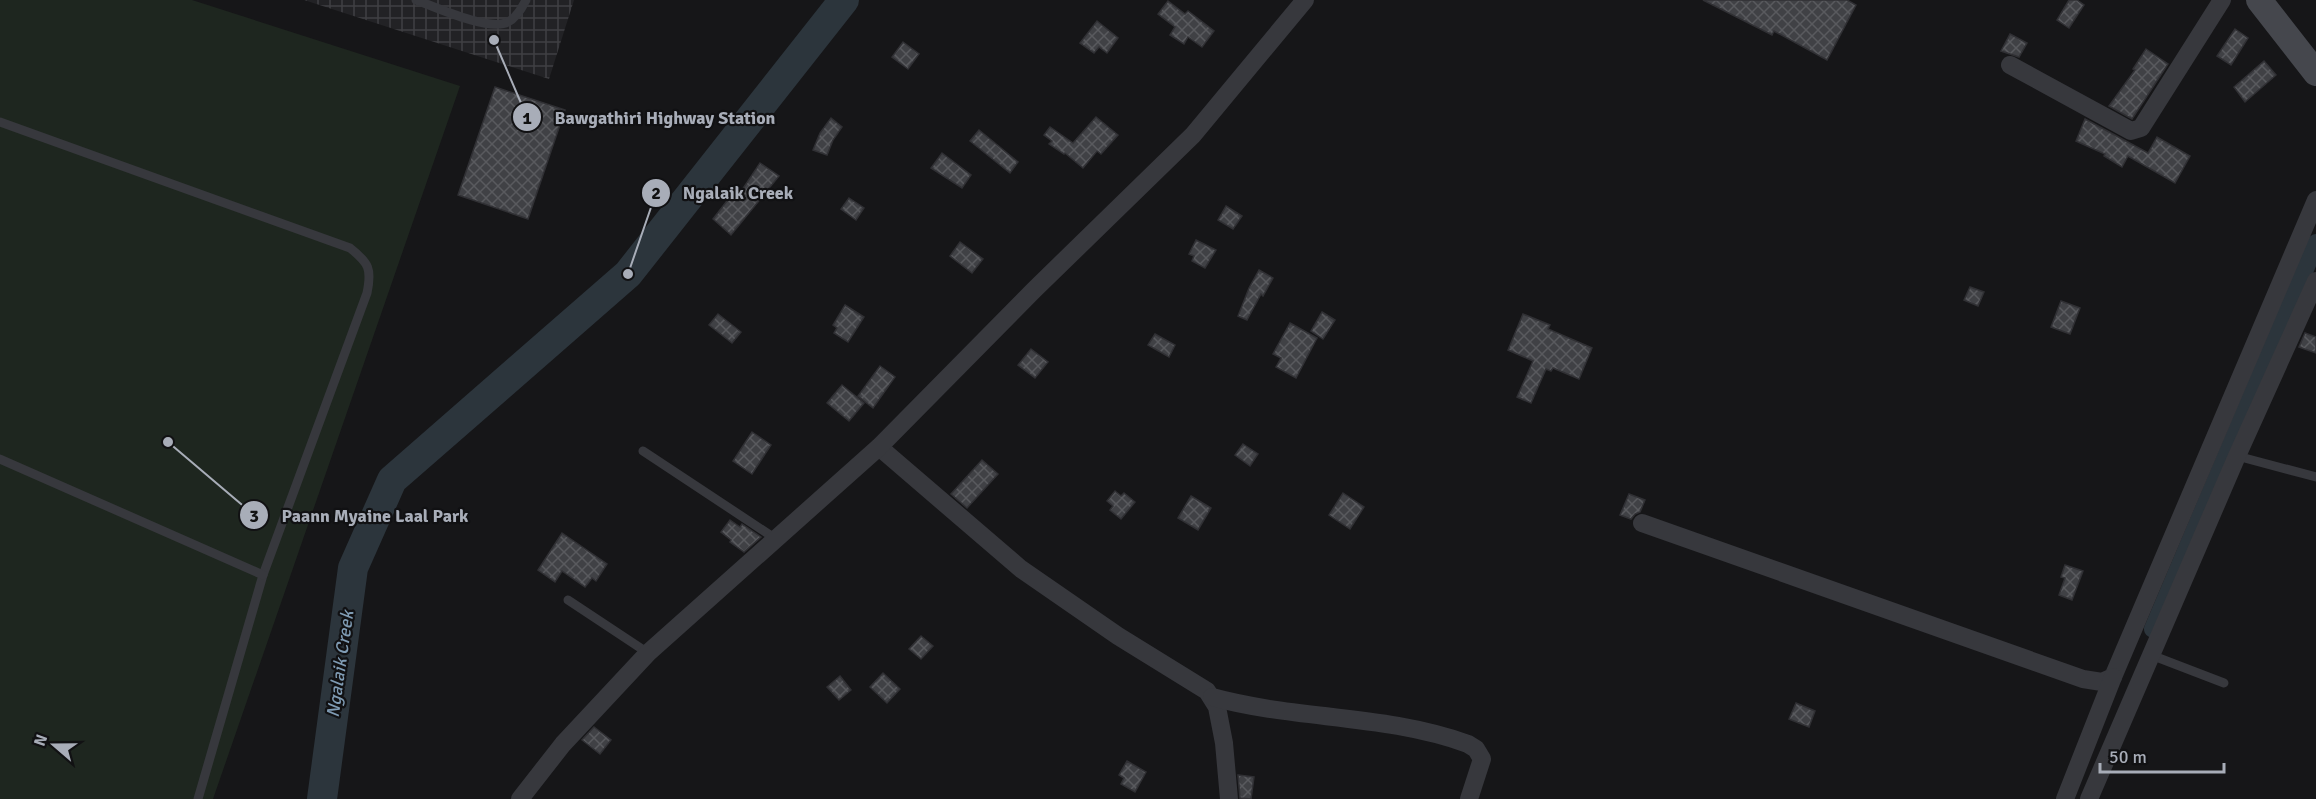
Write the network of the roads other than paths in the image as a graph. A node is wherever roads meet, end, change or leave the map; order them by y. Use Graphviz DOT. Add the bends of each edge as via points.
graph roads {
  1 [pos="416,0"];
  2 [pos="526,0"];
  3 [pos="1305,0"];
  4 [pos="2222,0"];
  5 [pos="2259,0"];
  6 [pos="2010,65"];
  7 [pos="2316,73"];
  8 [pos="0,122"];
  9 [pos="2316,200"];
  10 [pos="2316,281"];
  11 [pos="879,447"];
  12 [pos="643,451"];
  13 [pos="2237,456"];
  14 [pos="0,459"];
  15 [pos="2316,477"];
  16 [pos="1642,523"];
  17 [pos="776,538"];
  18 [pos="263,575"];
  19 [pos="568,600"];
  20 [pos="648,653"];
  21 [pos="2151,655"];
  22 [pos="2113,677"];
  23 [pos="2224,683"];
  24 [pos="1212,697"];
  25 [pos="198,799"];
  26 [pos="520,799"];
  27 [pos="1229,799"];
  28 [pos="1469,799"];
  29 [pos="2065,799"];
  30 [pos="2089,799"];
  1 -- 2 [label="lane" via="469,20 494,24 507,23"];
  3 -- 11 [label="street" via="1192,135"];
  4 -- 6 [label="street" via="2141,128 2131,130"];
  5 -- 7 [label="street"];
  8 -- 18 [label="lane" via="350,248 365,260 370,276 367,293"];
  9 -- 22 [label="street"];
  10 -- 13 [label="street"];
  11 -- 17 [label="street"];
  11 -- 24 [label="street" via="1021,569"];
  12 -- 17 [label="lane"];
  13 -- 15 [label="lane"];
  13 -- 21 [label="street"];
  14 -- 18 [label="lane"];
  16 -- 22 [label="street" via="2084,679 2102,682"];
  17 -- 20 [label="street"];
  18 -- 25 [label="lane"];
  19 -- 20 [label="lane"];
  20 -- 26 [label="street" via="563,744"];
  21 -- 23 [label="lane"];
  21 -- 30 [label="street"];
  22 -- 29 [label="street"];
  24 -- 27 [label="street" via="1224,743"];
  24 -- 28 [label="street" via="1250,707 1412,728 1467,744 1482,759"];
}
